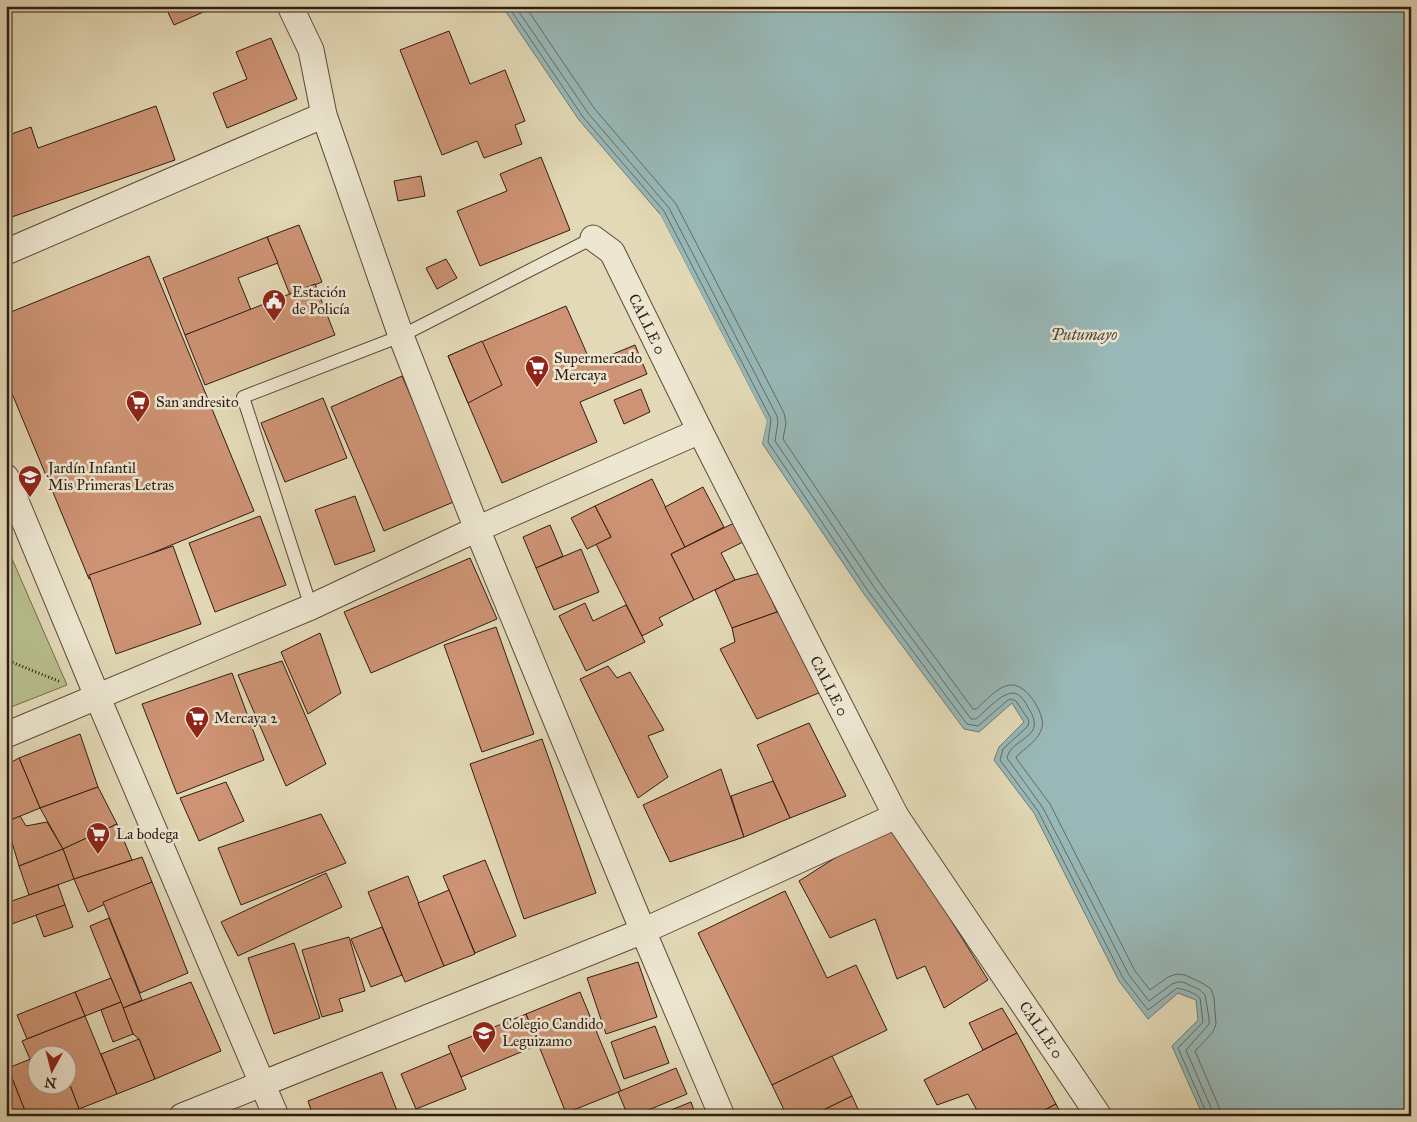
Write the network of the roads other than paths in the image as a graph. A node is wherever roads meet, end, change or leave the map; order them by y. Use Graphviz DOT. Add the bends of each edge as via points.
graph roads {
  1 [pos="290,6"];
  2 [pos="324,115"];
  3 [pos="593,238"];
  4 [pos="6,252"];
  5 [pos="401,336"];
  6 [pos="700,431"];
  7 [pos="6,477"];
  8 [pos="477,529"];
  9 [pos="311,607"];
  10 [pos="98,696"];
  11 [pos="6,734"];
  12 [pos="896,816"];
  13 [pos="643,931"];
  14 [pos="263,1083"];
  15 [pos="182,1116"];
  16 [pos="276,1116"];
  17 [pos="722,1116"];
  18 [pos="1099,1116"];
  1 -- 2 [label="street" via="311,50"];
  2 -- 4 [label="street"];
  2 -- 5 [label="street"];
  3 -- 5 [label="lane"];
  3 -- 6 [label="street, CALLE 0" via="612,252"];
  5 -- 8 [label="street"];
  5 -- 9 [label="lane" via="244,397"];
  6 -- 8 [label="street"];
  6 -- 12 [label="street, CALLE 0"];
  7 -- 10 [label="street"];
  8 -- 9 [label="street"];
  8 -- 13 [label="street"];
  9 -- 10 [label="street"];
  10 -- 11 [label="street"];
  10 -- 14 [label="street"];
  12 -- 13 [label="street"];
  12 -- 18 [label="street, CALLE 0"];
  13 -- 14 [label="street"];
  13 -- 17 [label="street"];
  14 -- 15 [label="street"];
  14 -- 16 [label="street"];
}
